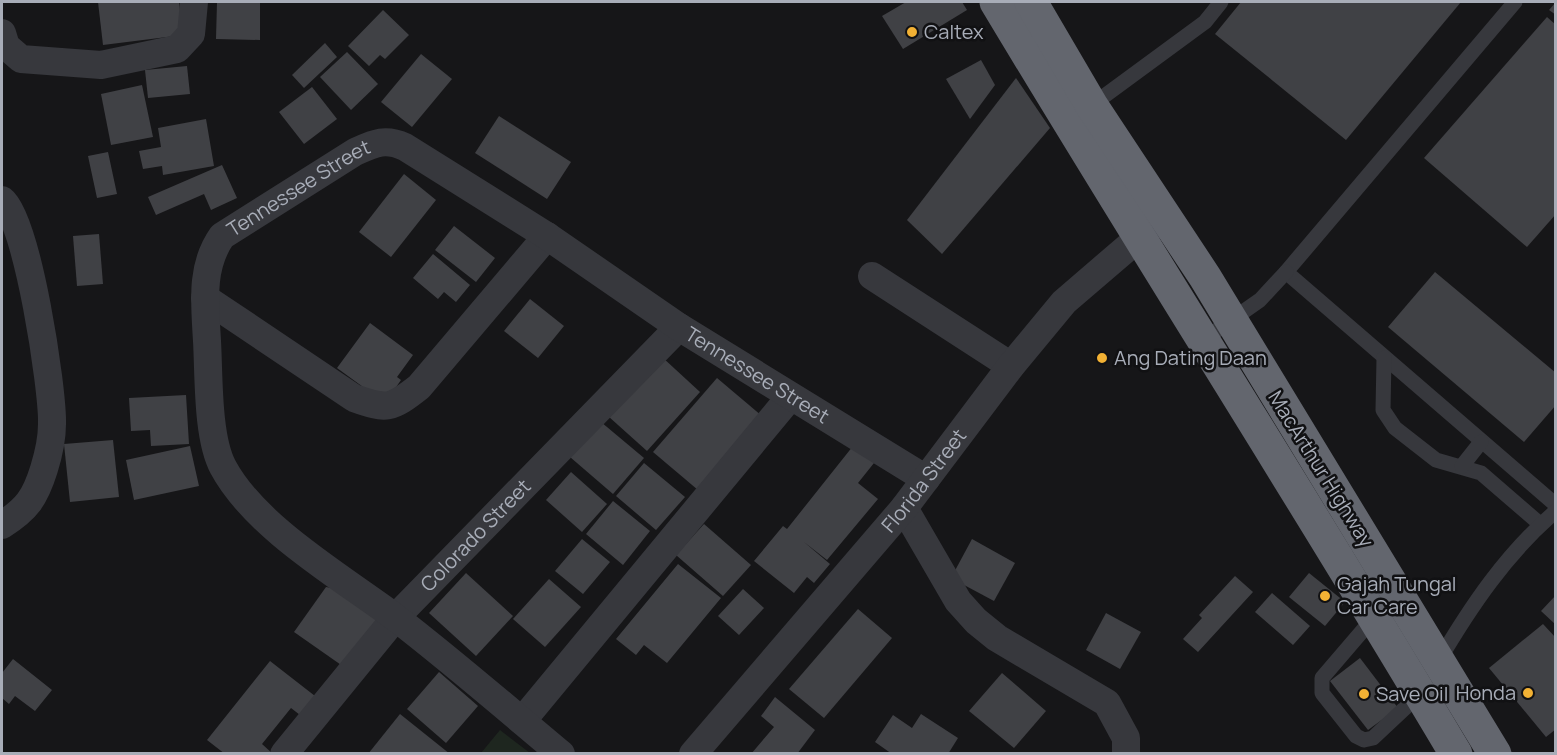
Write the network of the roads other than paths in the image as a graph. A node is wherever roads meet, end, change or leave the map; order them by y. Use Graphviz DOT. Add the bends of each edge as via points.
graph roads {
  1 [pos="194,2"];
  2 [pos="996,2"];
  3 [pos="1031,2"];
  4 [pos="1221,2"];
  5 [pos="1515,2"];
  6 [pos="2,33"];
  7 [pos="1079,113"];
  8 [pos="2,200"];
  9 [pos="1165,216"];
  10 [pos="547,236"];
  11 [pos="1137,237"];
  12 [pos="1286,272"];
  13 [pos="872,276"];
  14 [pos="205,298"];
  15 [pos="1230,322"];
  16 [pos="679,327"];
  17 [pos="1203,340"];
  18 [pos="1384,358"];
  19 [pos="1011,366"];
  20 [pos="790,397"];
  21 [pos="1481,442"];
  22 [pos="1462,466"];
  23 [pos="926,479"];
  24 [pos="1556,505"];
  25 [pos="904,508"];
  26 [pos="1556,511"];
  27 [pos="1540,524"];
  28 [pos="2,525"];
  29 [pos="1396,593"];
  30 [pos="1374,617"];
  31 [pos="395,618"];
  32 [pos="1439,660"];
  33 [pos="1420,694"];
  34 [pos="522,721"];
  35 [pos="284,753"];
  36 [pos="561,753"];
  37 [pos="693,753"];
  38 [pos="1126,753"];
  39 [pos="1456,753"];
  40 [pos="1495,753"];
  1 -- 6 [label="street" via="191,34 177,49 101,65 21,59 6,46"];
  2 -- 7 [label="highway, MacArthur Highway"];
  3 -- 7 [label="highway, MacArthur Highway"];
  4 -- 7 [label="lane" via="1204,22"];
  5 -- 12 [label="lane"];
  7 -- 9 [label="highway, MacArthur Highway"];
  7 -- 11 [label="highway, MacArthur Highway"];
  8 -- 28 [label="street" via="18,228 45,351 52,425 45,468 34,496 24,511"];
  9 -- 11 [label="street, Florida Street"];
  9 -- 15 [label="highway, MacArthur Highway"];
  10 -- 14 [label="street, Tennessee Street" via="405,147 378,141 222,236 207,267"];
  10 -- 14 [label="street" via="419,387 396,405 380,408 354,398"];
  10 -- 16 [label="street, Tennessee Street"];
  11 -- 17 [label="highway, MacArthur Highway"];
  11 -- 19 [label="street, Florida Street" via="1064,302"];
  12 -- 15 [label="lane" via="1260,300"];
  12 -- 18 [label="lane"];
  13 -- 19 [label="street"];
  14 -- 31 [label="street, Tennessee Street" via="211,421 221,465 244,500 336,577"];
  15 -- 17 [label="lane"];
  15 -- 29 [label="highway, MacArthur Highway"];
  16 -- 20 [label="street, Tennessee Street"];
  16 -- 31 [label="street, Colorado Street"];
  17 -- 30 [label="highway, MacArthur Highway"];
  18 -- 21 [label="lane"];
  18 -- 22 [label="lane" via="1383,410 1395,428 1436,460"];
  19 -- 23 [label="street, Florida Street"];
  20 -- 23 [label="street, Tennessee Street"];
  20 -- 34 [label="street"];
  21 -- 22 [label="lane"];
  21 -- 24 [label="lane"];
  22 -- 27 [label="lane" via="1481,473"];
  23 -- 25 [label="street, Florida Street"];
  25 -- 37 [label="street, Florida Street"];
  25 -- 38 [label="street" via="958,601 976,621 997,638 1107,703 1126,738"];
  26 -- 27 [label="lane"];
  27 -- 32 [label="lane" via="1485,585"];
  29 -- 30 [label="lane"];
  29 -- 32 [label="highway, MacArthur Highway"];
  30 -- 33 [label="highway, MacArthur Highway"];
  30 -- 33 [label="lane" via="1322,678 1322,693 1356,736 1365,740 1373,738"];
  31 -- 34 [label="street, Tennessee Street"];
  31 -- 35 [label="street, Colorado Street"];
  32 -- 33 [label="lane"];
  32 -- 40 [label="highway, MacArthur Highway"];
  33 -- 39 [label="highway, MacArthur Highway"];
  34 -- 36 [label="street, Tennessee Street"];
}
